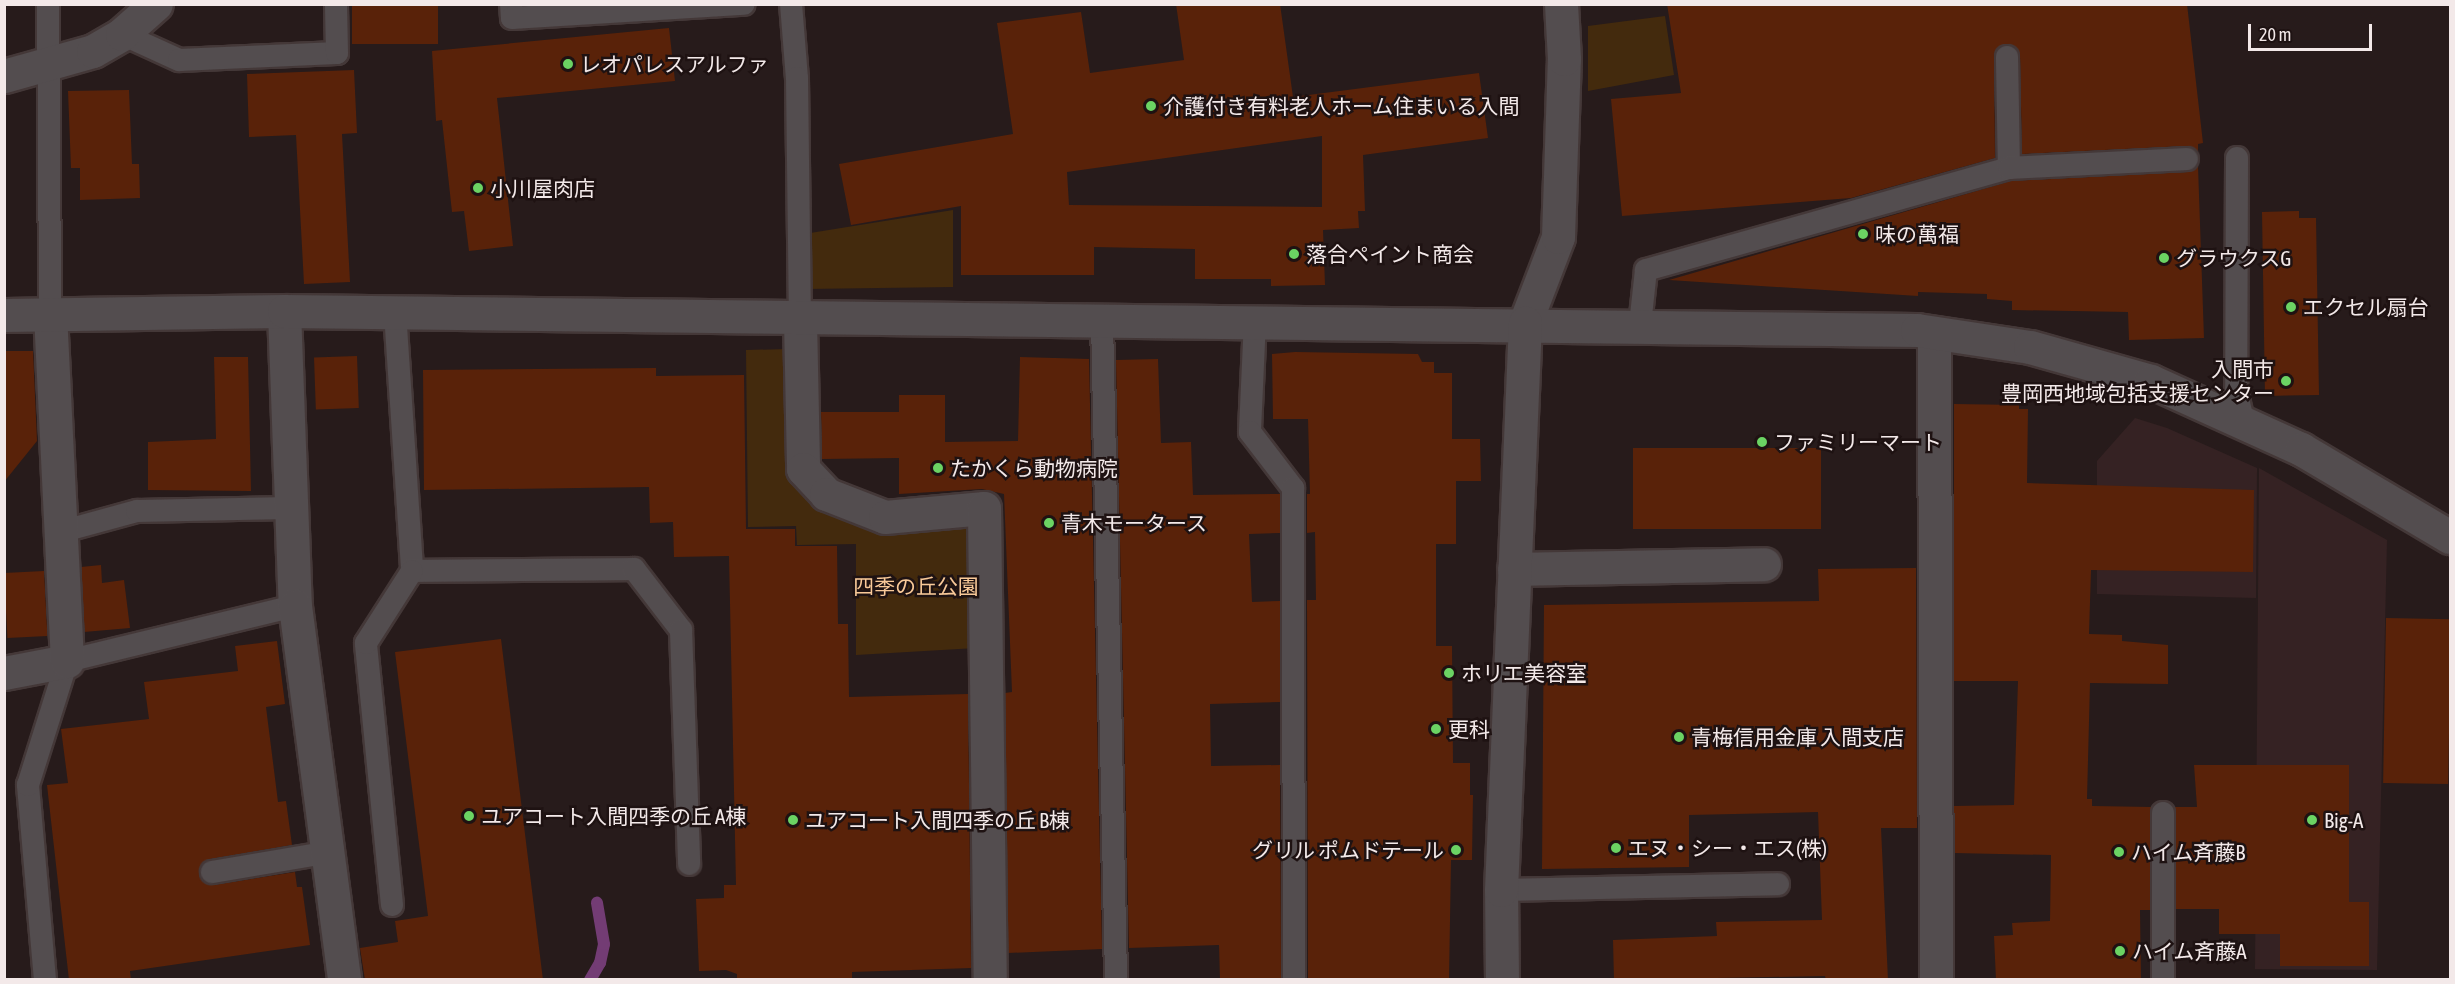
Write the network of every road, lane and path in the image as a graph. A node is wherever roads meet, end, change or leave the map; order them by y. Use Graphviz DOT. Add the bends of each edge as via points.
graph roads {
  1 [pos="48,4"];
  2 [pos="156,4"];
  3 [pos="336,4"];
  4 [pos="512,4"];
  5 [pos="744,4"];
  6 [pos="791,4"];
  7 [pos="1561,4"];
  8 [pos="694,6"];
  9 [pos="122,34"];
  10 [pos="2007,57"];
  11 [pos="48,67"];
  12 [pos="4,76"];
  13 [pos="2236,158"];
  14 [pos="2187,159"];
  15 [pos="2009,168"];
  16 [pos="284,311"];
  17 [pos="395,312"];
  18 [pos="4,315"];
  19 [pos="50,315"];
  20 [pos="800,320"];
  21 [pos="1102,320"];
  22 [pos="1255,320"];
  23 [pos="1525,323"];
  24 [pos="1640,325"];
  25 [pos="1934,333"];
  26 [pos="2243,420"];
  27 [pos="289,508"];
  28 [pos="60,532"];
  29 [pos="2451,537"];
  30 [pos="1764,564"];
  31 [pos="1514,569"];
  32 [pos="412,571"];
  33 [pos="295,606"];
  34 [pos="67,661"];
  35 [pos="4,673"];
  36 [pos="2163,813"];
  37 [pos="330,852"];
  38 [pos="689,864"];
  39 [pos="212,872"];
  40 [pos="1778,884"];
  41 [pos="1501,890"];
  42 [pos="392,905"];
  43 [pos="45,980"];
  44 [pos="344,980"];
  45 [pos="990,980"];
  46 [pos="1116,980"];
  47 [pos="1293,980"];
  48 [pos="1502,980"];
  49 [pos="1936,980"];
  50 [pos="2163,980"];
  1 -- 11 [label="lane"];
  2 -- 9 [label="street"];
  3 -- 9 [label="lane" via="337,53 178,60"];
  4 -- 8 [label="lane" via="512,18"];
  5 -- 8 [label="lane"];
  6 -- 20 [label="lane" via="797,78"];
  7 -- 23 [label="street" via="1564,59 1558,237"];
  9 -- 11 [label="street" via="93,51"];
  10 -- 15 [label="lane"];
  11 -- 12 [label="street"];
  11 -- 19 [label="lane"];
  13 -- 26 [label="lane" via="2236,390"];
  14 -- 15 [label="lane"];
  15 -- 24 [label="lane" via="1646,270"];
  16 -- 17 [label="street"];
  16 -- 19 [label="street"];
  16 -- 27 [label="street"];
  17 -- 20 [label="street"];
  17 -- 32 [label="lane"];
  18 -- 19 [label="street"];
  19 -- 28 [label="street"];
  20 -- 21 [label="street"];
  20 -- 45 [label="street" via="803,469 826,494 885,517 984,508"];
  21 -- 22 [label="street"];
  21 -- 46 [label="lane"];
  22 -- 23 [label="street"];
  22 -- 47 [label="lane" via="1250,432 1293,488"];
  23 -- 24 [label="street"];
  23 -- 31 [label="street"];
  24 -- 25 [label="street"];
  25 -- 26 [label="street" via="2030,348 2151,381"];
  25 -- 49 [label="street"];
  26 -- 29 [label="street"];
  27 -- 28 [label="lane" via="137,512"];
  27 -- 33 [label="street"];
  28 -- 34 [label="street"];
  30 -- 31 [label="street"];
  31 -- 41 [label="street"];
  32 -- 38 [label="lane" via="634,569 681,630"];
  32 -- 42 [label="lane" via="366,643"];
  33 -- 34 [label="lane"];
  33 -- 37 [label="street"];
  34 -- 35 [label="street"];
  34 -- 43 [label="lane" via="28,785"];
  36 -- 50 [label="lane"];
  37 -- 39 [label="lane"];
  37 -- 44 [label="street"];
  40 -- 41 [label="lane"];
  41 -- 48 [label="street"];
}
